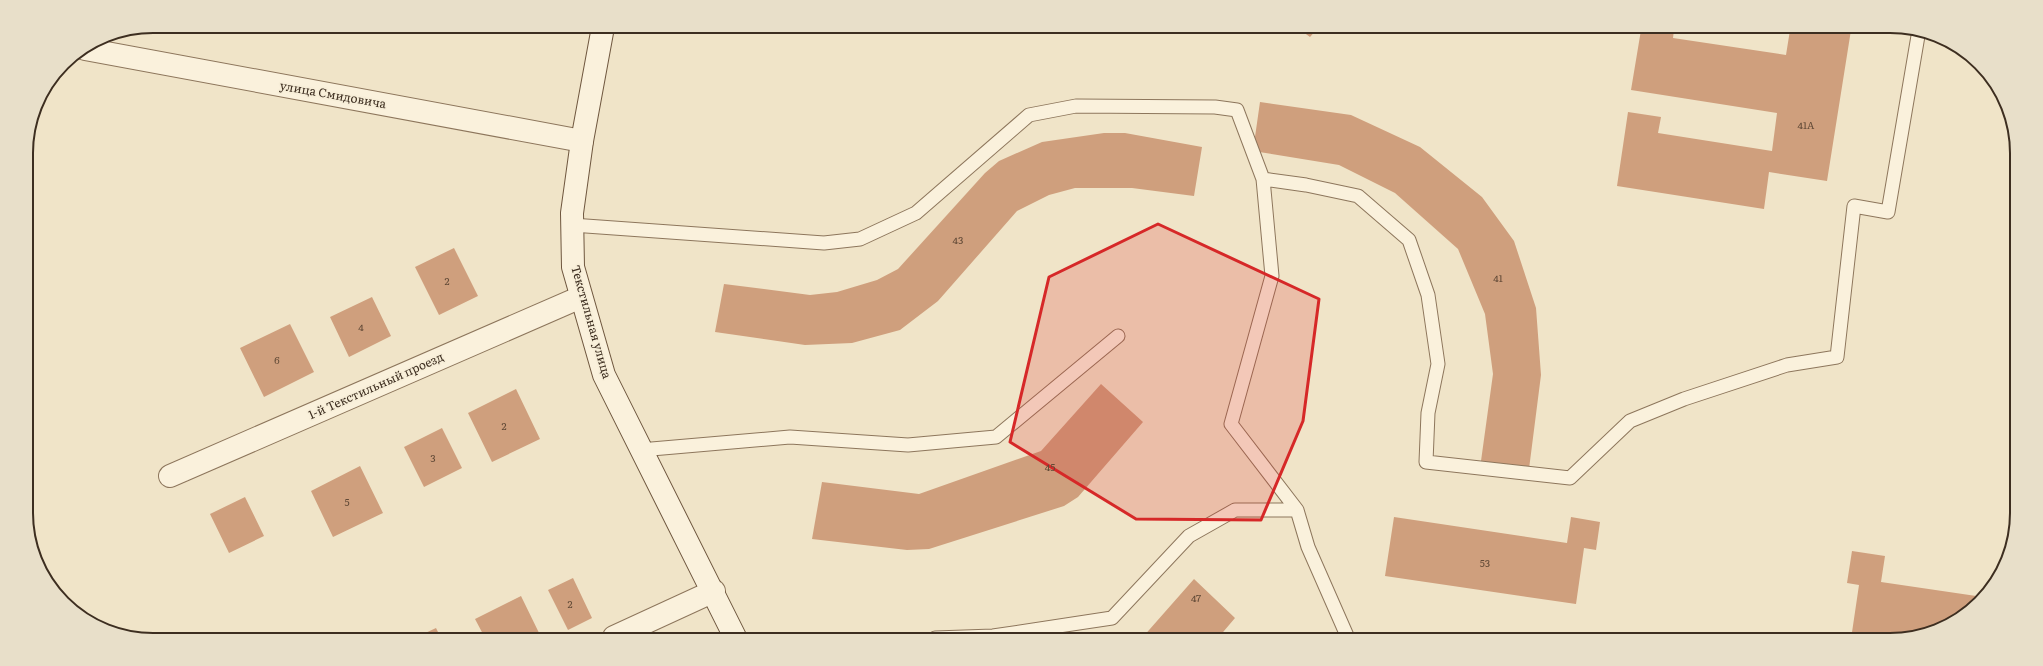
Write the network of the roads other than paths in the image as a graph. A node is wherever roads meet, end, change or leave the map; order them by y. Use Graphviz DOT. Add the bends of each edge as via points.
graph roads {
  1 [pos="602,33"];
  2 [pos="1918,36"];
  3 [pos="91,50"];
  4 [pos="582,141"];
  5 [pos="1263,179"];
  6 [pos="572,225"];
  7 [pos="582,297"];
  8 [pos="1118,336"];
  9 [pos="640,450"];
  10 [pos="170,476"];
  11 [pos="1297,510"];
  12 [pos="714,591"];
  13 [pos="623,633"];
  14 [pos="733,633"];
  15 [pos="1013,633"];
  16 [pos="1346,633"];
  1 -- 4 [label="street, Текстильная улица"];
  2 -- 5 [label="lane" via="1888,212 1854,206 1837,357 1787,365 1684,398 1630,421 1570,478 1426,462 1428,413 1438,364 1428,295 1409,240 1358,196"];
  3 -- 4 [label="street, улица Смидовича"];
  4 -- 6 [label="street, Текстильная улица"];
  5 -- 6 [label="lane" via="1237,110 1216,107 1076,106 1029,115 916,213 860,239 824,243"];
  5 -- 11 [label="lane" via="1272,276 1231,424"];
  6 -- 7 [label="street, Текстильная улица" via="573,268"];
  7 -- 9 [label="street, Текстильная улица" via="604,375"];
  7 -- 10 [label="street, 1-й Текстильный проезд"];
  8 -- 9 [label="lane" via="996,437 908,445 790,437"];
  9 -- 12 [label="street, Текстильная улица"];
  11 -- 15 [label="lane" via="1235,510 1189,536 1112,618"];
  11 -- 16 [label="lane" via="1308,548"];
  12 -- 13 [label="street"];
  12 -- 14 [label="street, Текстильная улица"];
}
